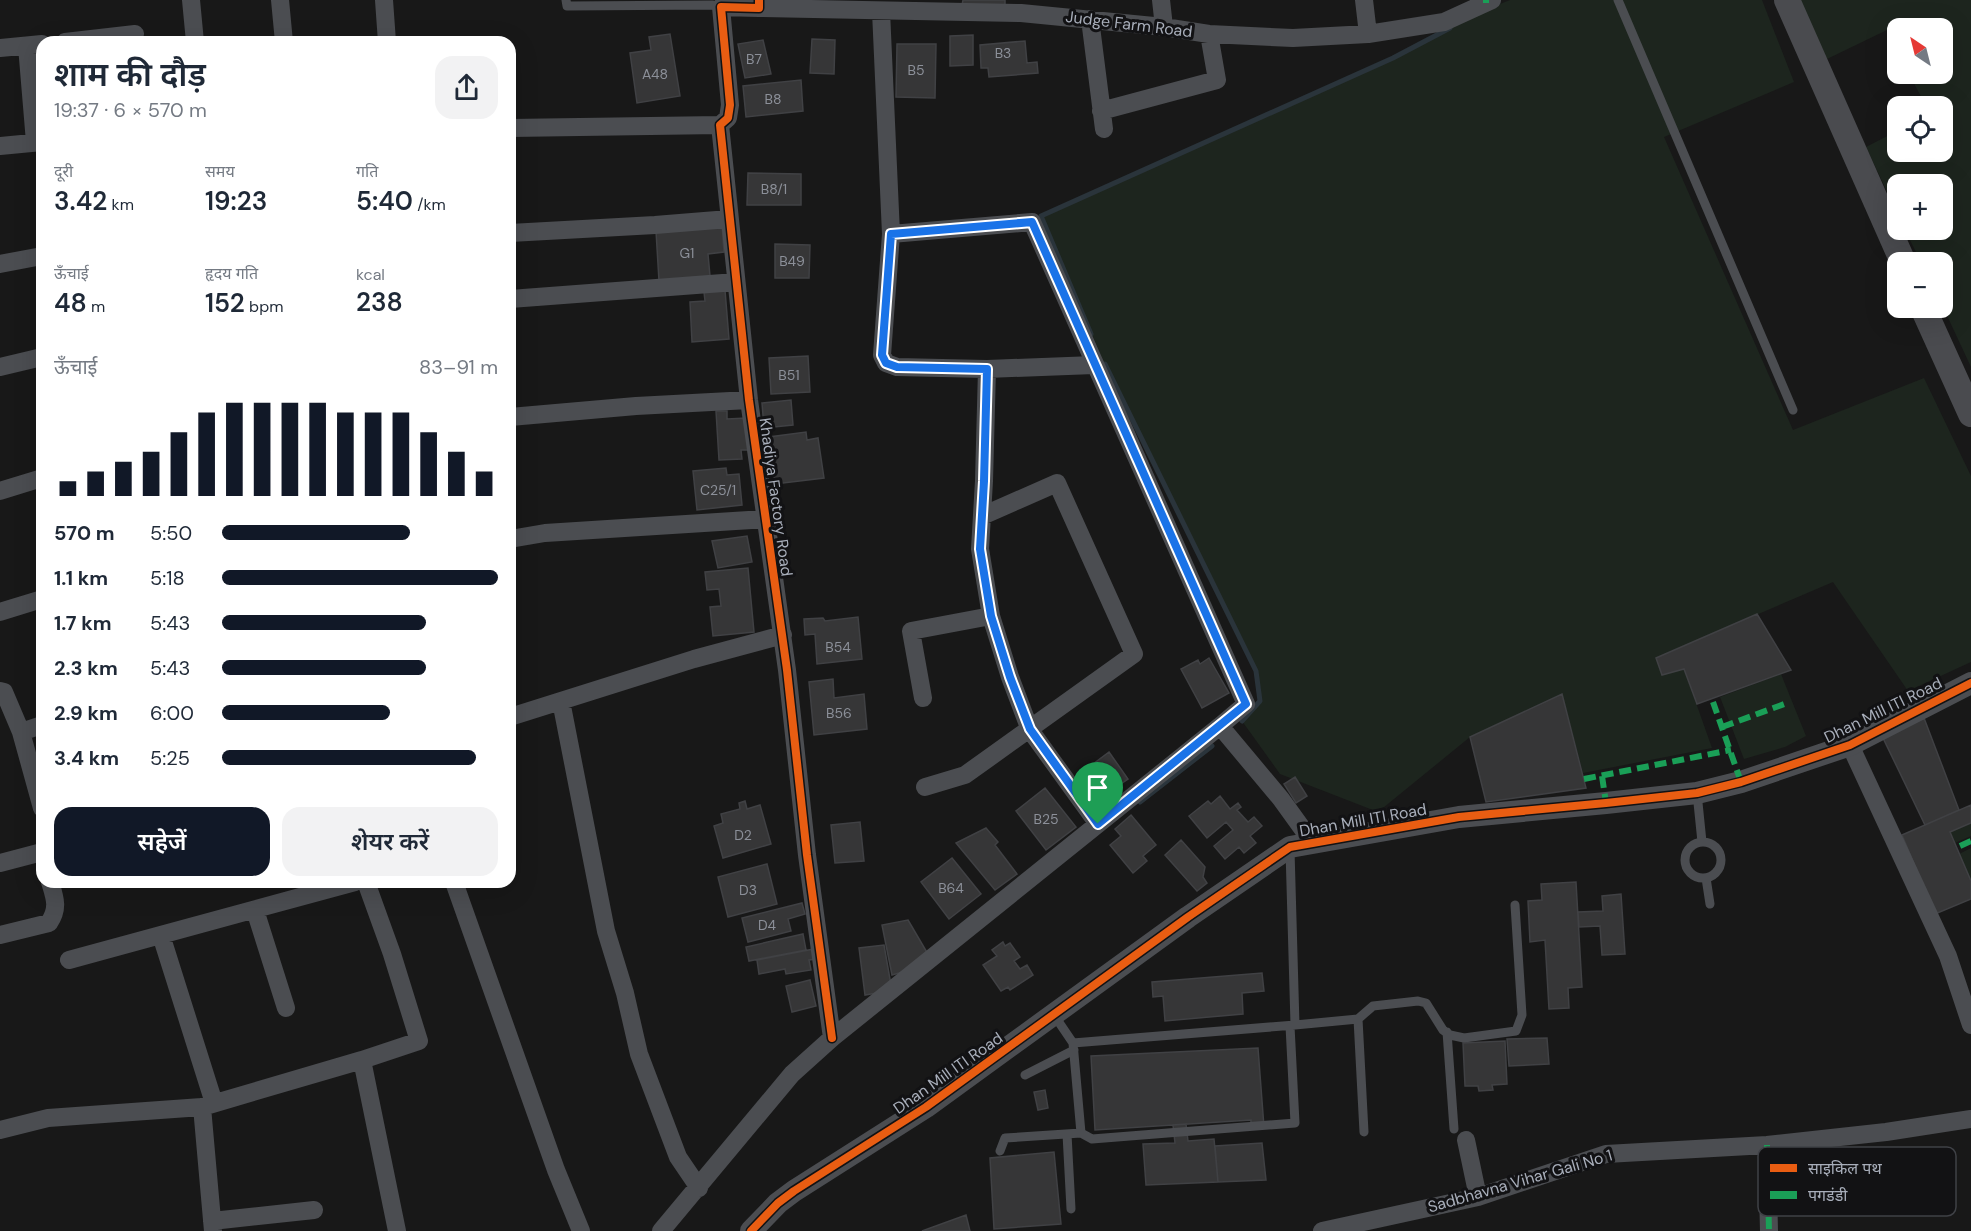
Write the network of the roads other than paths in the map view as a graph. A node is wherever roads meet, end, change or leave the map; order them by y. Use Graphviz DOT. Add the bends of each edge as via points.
graph roads {
  1 [pos="191,0"];
  2 [pos="280,0"];
  3 [pos="384,0"];
  4 [pos="566,0"];
  5 [pos="1161,0"];
  6 [pos="1364,0"];
  7 [pos="1618,0"];
  8 [pos="1787,0"];
  9 [pos="1488,1"];
  10 [pos="759,4"];
  11 [pos="870,7"];
  12 [pos="1021,7"];
  13 [pos="721,8"];
  14 [pos="1090,19"];
  15 [pos="1164,27"];
  16 [pos="135,34"];
  17 [pos="1209,34"];
  18 [pos="1368,34"];
  19 [pos="118,36"];
  20 [pos="194,36"];
  21 [pos="283,36"];
  22 [pos="387,36"];
  23 [pos="34,45"];
  24 [pos="0,48"];
  25 [pos="36,94"];
  26 [pos="720,125"];
  27 [pos="516,128"];
  28 [pos="36,142"];
  29 [pos="0,146"];
  30 [pos="729,219"];
  31 [pos="516,233"];
  32 [pos="891,234"];
  33 [pos="1900,252"];
  34 [pos="36,257"];
  35 [pos="0,264"];
  36 [pos="736,282"];
  37 [pos="516,299"];
  38 [pos="1928,318"];
  39 [pos="36,358"];
  40 [pos="1094,365"];
  41 [pos="0,367"];
  42 [pos="987,369"];
  43 [pos="748,400"];
  44 [pos="1793,410"];
  45 [pos="1971,414"];
  46 [pos="516,416"];
  47 [pos="36,480"];
  48 [pos="0,491"];
  49 [pos="982,516"];
  50 [pos="766,519"];
  51 [pos="516,537"];
  52 [pos="36,601"];
  53 [pos="0,612"];
  54 [pos="991,616"];
  55 [pos="783,635"];
  56 [pos="1971,683"];
  57 [pos="0,691"];
  58 [pos="922,698"];
  59 [pos="561,701"];
  60 [pos="516,715"];
  61 [pos="1220,726"];
  62 [pos="36,727"];
  63 [pos="1030,729"];
  64 [pos="21,732"];
  65 [pos="1850,745"];
  66 [pos="36,786"];
  67 [pos="925,788"];
  68 [pos="1697,793"];
  69 [pos="1098,824"];
  70 [pos="1702,842"];
  71 [pos="1301,845"];
  72 [pos="36,855"];
  73 [pos="0,863"];
  74 [pos="1706,878"];
  75 [pos="52,888"];
  76 [pos="334,888"];
  77 [pos="368,888"];
  78 [pos="456,888"];
  79 [pos="1710,904"];
  80 [pos="1515,905"];
  81 [pos="255,910"];
  82 [pos="0,935"];
  83 [pos="161,935"];
  84 [pos="69,960"];
  85 [pos="286,1008"];
  86 [pos="1053,1015"];
  87 [pos="1358,1019"];
  88 [pos="1293,1025"];
  89 [pos="1971,1025"];
  90 [pos="1447,1032"];
  91 [pos="832,1038"];
  92 [pos="1074,1046"];
  93 [pos="362,1060"];
  94 [pos="1025,1075"];
  95 [pos="208,1105"];
  96 [pos="1971,1119"];
  97 [pos="0,1130"];
  98 [pos="1364,1132"];
  99 [pos="1081,1133"];
  100 [pos="1067,1134"];
  101 [pos="1460,1134"];
  102 [pos="1767,1145"];
  103 [pos="1000,1151"];
  104 [pos="699,1188"];
  105 [pos="1478,1197"];
  106 [pos="1071,1209"];
  107 [pos="315,1210"];
  108 [pos="1769,1216"];
  109 [pos="213,1226"];
  110 [pos="397,1231"];
  111 [pos="581,1231"];
  112 [pos="661,1231"];
  113 [pos="751,1231"];
  114 [pos="1322,1231"];
  115 [pos="1769,1231"];
  1 -- 20 [label="street"];
  2 -- 21 [label="street"];
  3 -- 22 [label="street"];
  4 -- 13 [label="lane" via="567,6 713,4"];
  5 -- 15 [label="street"];
  6 -- 18 [label="street"];
  7 -- 44 [label="lane"];
  8 -- 33 [label="main road"];
  9 -- 18 [label="street, Judge Farm Road" via="1444,22"];
  10 -- 11 [label="street, Judge Farm Road"];
  10 -- 13 [label="street"];
  11 -- 12 [label="street, Judge Farm Road"];
  11 -- 32 [label="street"];
  12 -- 14 [label="street, Judge Farm Road"];
  13 -- 26 [label="street, Khadiya Factory Road" via="730,105 728,118"];
  14 -- 15 [label="street, Judge Farm Road"];
  14 -- 17 [label="street" via="1102,120 1217,80"];
  15 -- 17 [label="street, Judge Farm Road"];
  16 -- 19 [label="street"];
  17 -- 18 [label="street, Judge Farm Road" via="1293,38"];
  23 -- 24 [label="street"];
  23 -- 25 [label="street"];
  26 -- 27 [label="street"];
  26 -- 30 [label="street, Khadiya Factory Road"];
  28 -- 29 [label="street"];
  30 -- 31 [label="street"];
  30 -- 36 [label="street, Khadiya Factory Road"];
  32 -- 40 [label="street" via="1032,222"];
  32 -- 42 [label="street" via="882,355 886,363 897,367"];
  34 -- 35 [label="street"];
  36 -- 37 [label="street"];
  36 -- 43 [label="street, Khadiya Factory Road"];
  38 -- 45 [label="main road"];
  39 -- 41 [label="street"];
  40 -- 42 [label="street"];
  40 -- 61 [label="street" via="1246,704"];
  42 -- 49 [label="street"];
  43 -- 46 [label="street"];
  43 -- 50 [label="street, Khadiya Factory Road"];
  47 -- 48 [label="street"];
  49 -- 54 [label="street" via="980,549"];
  49 -- 63 [label="street" via="1057,483 1134,654"];
  50 -- 51 [label="street"];
  50 -- 55 [label="street, Khadiya Factory Road"];
  52 -- 53 [label="street"];
  54 -- 58 [label="street" via="911,631"];
  54 -- 63 [label="street"];
  55 -- 59 [label="street"];
  55 -- 91 [label="street, Khadiya Factory Road"];
  56 -- 65 [label="street, Dhan Mill ITI Road"];
  57 -- 64 [label="street" via="4,692"];
  59 -- 60 [label="street"];
  59 -- 104 [label="street" via="606,931 639,1054 678,1157"];
  61 -- 69 [label="street"];
  61 -- 71 [label="street" via="1281,799"];
  62 -- 64 [label="street"];
  63 -- 67 [label="street" via="965,775"];
  63 -- 69 [label="street"];
  64 -- 66 [label="street"];
  65 -- 68 [label="street, Dhan Mill ITI Road"];
  65 -- 89 [label="street" via="1948,956"];
  68 -- 70 [label="lane"];
  68 -- 71 [label="street, Dhan Mill ITI Road" via="1459,817"];
  69 -- 91 [label="street"];
  70 -- 74 [label="lane" via="1718,850 1721,862 1716,873"];
  70 -- 74 [label="lane" via="1688,851 1685,862 1695,876"];
  71 -- 86 [label="street, Dhan Mill ITI Road" via="1188,917"];
  71 -- 88 [label="lane"];
  72 -- 73 [label="street"];
  74 -- 79 [label="lane"];
  75 -- 82 [label="street" via="57,903 49,923"];
  76 -- 81 [label="street"];
  77 -- 93 [label="street" via="419,1041"];
  78 -- 111 [label="street"];
  80 -- 90 [label="lane" via="1522,1015 1516,1031 1464,1038"];
  81 -- 83 [label="street"];
  81 -- 85 [label="street"];
  83 -- 84 [label="street"];
  83 -- 95 [label="street"];
  86 -- 92 [label="lane"];
  86 -- 113 [label="street, Dhan Mill ITI Road" via="926,1107 794,1191"];
  87 -- 88 [label="lane"];
  87 -- 90 [label="lane" via="1373,1006 1418,1001 1426,1003"];
  87 -- 98 [label="lane"];
  88 -- 92 [label="lane"];
  88 -- 99 [label="lane" via="1295,1123 1092,1139"];
  90 -- 101 [label="lane"];
  91 -- 104 [label="street" via="762,1107"];
  92 -- 94 [label="lane"];
  92 -- 99 [label="lane"];
  93 -- 95 [label="street"];
  93 -- 110 [label="street"];
  95 -- 97 [label="street" via="48,1118"];
  95 -- 109 [label="street"];
  96 -- 102 [label="street, Sadbhavna Vihar Gali No 1"];
  99 -- 100 [label="lane"];
  100 -- 103 [label="lane" via="1005,1138"];
  100 -- 106 [label="lane"];
  101 -- 105 [label="street"];
  102 -- 105 [label="street, Sadbhavna Vihar Gali No 1" via="1606,1154"];
  104 -- 112 [label="street"];
  105 -- 114 [label="street, Sadbhavna Vihar Gali No 1"];
  107 -- 109 [label="street"];
  108 -- 115 [label="street"];
}
